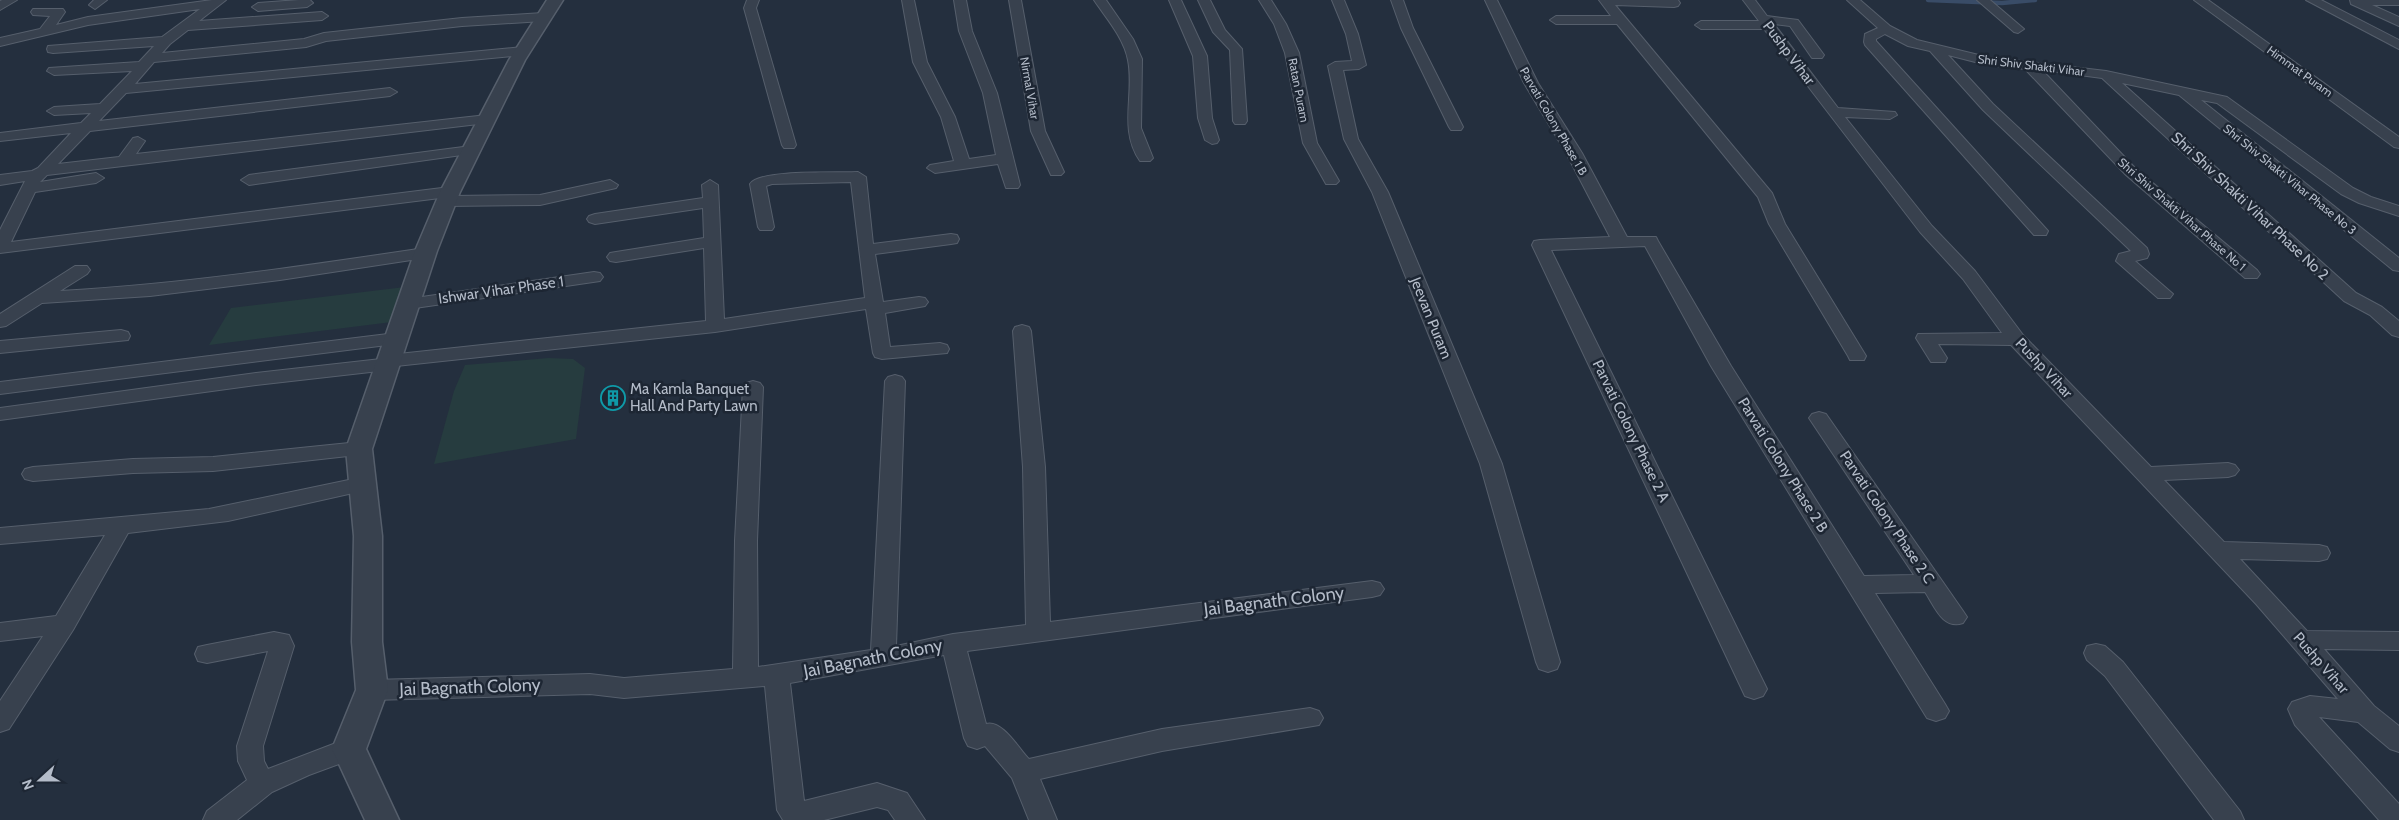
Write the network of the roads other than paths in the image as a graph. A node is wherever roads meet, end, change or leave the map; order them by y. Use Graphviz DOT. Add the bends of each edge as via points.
graph roads {
  1 [pos="10,0"];
  2 [pos="178,0"];
  3 [pos="753,0"];
  4 [pos="908,0"];
  5 [pos="960,0"];
  6 [pos="1015,0"];
  7 [pos="1100,0"];
  8 [pos="1175,0"];
  9 [pos="1204,0"];
  10 [pos="1265,0"];
  11 [pos="1338,0"];
  12 [pos="1396,0"];
  13 [pos="1491,0"];
  14 [pos="1606,0"];
  15 [pos="1749,0"];
  16 [pos="1853,0"];
  17 [pos="2200,0"];
  18 [pos="2312,0"];
  19 [pos="2351,0"];
  20 [pos="2355,1"];
  21 [pos="2399,1"];
  22 [pos="217,2"];
  23 [pos="1674,2"];
  24 [pos="307,3"];
  25 [pos="1987,3"];
  26 [pos="0,6"];
  27 [pos="249,8"];
  28 [pos="549,8"];
  29 [pos="169,10"];
  30 [pos="230,10"];
  31 [pos="37,12"];
  32 [pos="201,12"];
  33 [pos="322,16"];
  34 [pos="1556,20"];
  35 [pos="1622,20"];
  36 [pos="1766,22"];
  37 [pos="2399,22"];
  38 [pos="1701,25"];
  39 [pos="185,26"];
  40 [pos="1886,29"];
  41 [pos="2018,29"];
  42 [pos="45,31"];
  43 [pos="165,41"];
  44 [pos="0,42"];
  45 [pos="2399,45"];
  46 [pos="53,49"];
  47 [pos="1935,49"];
  48 [pos="523,50"];
  49 [pos="1817,55"];
  50 [pos="147,62"];
  51 [pos="2030,66"];
  52 [pos="54,71"];
  53 [pos="2106,75"];
  54 [pos="122,89"];
  55 [pos="2182,91"];
  56 [pos="390,92"];
  57 [pos="104,108"];
  58 [pos="54,111"];
  59 [pos="1834,112"];
  60 [pos="1890,114"];
  61 [pos="487,118"];
  62 [pos="1240,121"];
  63 [pos="1456,127"];
  64 [pos="82,128"];
  65 [pos="0,137"];
  66 [pos="1212,140"];
  67 [pos="138,141"];
  68 [pos="2399,144"];
  69 [pos="789,145"];
  70 [pos="471,150"];
  71 [pos="1145,158"];
  72 [pos="1003,159"];
  73 [pos="124,160"];
  74 [pos="963,164"];
  75 [pos="935,168"];
  76 [pos="135,172"];
  77 [pos="1056,172"];
  78 [pos="37,178"];
  79 [pos="0,180"];
  80 [pos="249,180"];
  81 [pos="1331,181"];
  82 [pos="610,185"];
  83 [pos="1012,185"];
  84 [pos="448,196"];
  85 [pos="2399,211"];
  86 [pos="595,220"];
  87 [pos="766,227"];
  88 [pos="2040,231"];
  89 [pos="951,239"];
  90 [pos="1620,240"];
  91 [pos="712,242"];
  92 [pos="0,248"];
  93 [pos="866,250"];
  94 [pos="425,252"];
  95 [pos="616,257"];
  96 [pos="2399,266"];
  97 [pos="81,270"];
  98 [pos="2251,274"];
  99 [pos="594,277"];
  100 [pos="2164,294"];
  101 [pos="38,298"];
  102 [pos="919,302"];
  103 [pos="408,304"];
  104 [pos="874,306"];
  105 [pos="0,322"];
  106 [pos="715,326"];
  107 [pos="1022,331"];
  108 [pos="2399,331"];
  109 [pos="121,336"];
  110 [pos="2016,339"];
  111 [pos="0,347"];
  112 [pos="940,349"];
  113 [pos="391,355"];
  114 [pos="1857,356"];
  115 [pos="1938,358"];
  116 [pos="895,381"];
  117 [pos="753,387"];
  118 [pos="0,388"];
  119 [pos="0,414"];
  120 [pos="1819,418"];
  121 [pos="359,450"];
  122 [pos="2228,470"];
  123 [pos="33,474"];
  124 [pos="2144,474"];
  125 [pos="363,484"];
  126 [pos="121,526"];
  127 [pos="0,536"];
  128 [pos="2217,550"];
  129 [pos="2319,553"];
  130 [pos="1932,583"];
  131 [pos="1857,585"];
  132 [pos="1372,589"];
  133 [pos="1955,617"];
  134 [pos="64,624"];
  135 [pos="0,632"];
  136 [pos="1038,632"];
  137 [pos="2300,640"];
  138 [pos="2399,640"];
  139 [pos="953,644"];
  140 [pos="2096,653"];
  141 [pos="207,654"];
  142 [pos="883,658"];
  143 [pos="1548,662"];
  144 [pos="778,675"];
  145 [pos="745,678"];
  146 [pos="1754,689"];
  147 [pos="372,690"];
  148 [pos="1936,711"];
  149 [pos="2365,713"];
  150 [pos="1310,718"];
  151 [pos="0,722"];
  152 [pos="2399,741"];
  153 [pos="349,749"];
  154 [pos="1023,772"];
  155 [pos="262,784"];
  156 [pos="217,820"];
  157 [pos="382,820"];
  158 [pos="911,820"];
  159 [pos="1043,820"];
  160 [pos="2230,820"];
  161 [pos="2396,820"];
  1 -- 26 [label="street"];
  2 -- 29 [label="street"];
  3 -- 69 [label="street" via="750,8"];
  4 -- 74 [label="street" via="920,62 948,117"];
  5 -- 72 [label="street" via="963,23 990,96"];
  6 -- 77 [label="street, Nirmal Vihar" via="1038,131"];
  7 -- 71 [label="street" via="1127,39 1135,59 1134,128"];
  8 -- 66 [label="street" via="1200,56 1204,118"];
  9 -- 62 [label="street" via="1219,32 1236,49"];
  10 -- 81 [label="street, Ratan Puram" via="1280,24 1292,54 1310,143"];
  11 -- 143 [label="street, Jeevan Puram" via="1352,34 1359,65 1336,66 1351,139 1380,192 1491,464"];
  12 -- 63 [label="street"];
  13 -- 90 [label="street, Parvati Colony Phase 1 B" via="1531,83"];
  14 -- 23 [label="street"];
  14 -- 35 [label="street"];
  15 -- 36 [label="street, Pushp Vihar"];
  16 -- 40 [label="street, Shri Shiv Shakti Vihar"];
  17 -- 68 [label="street, Himmat Puram"];
  18 -- 45 [label="street"];
  19 -- 20 [label="street"];
  20 -- 21 [label="street"];
  20 -- 37 [label="street"];
  22 -- 29 [label="street"];
  22 -- 32 [label="street"];
  24 -- 27 [label="street"];
  25 -- 41 [label="street"];
  28 -- 48 [label="street"];
  28 -- 50 [label="street"];
  29 -- 42 [label="street" via="88,21"];
  30 -- 32 [label="street"];
  31 -- 42 [label="street" via="59,12"];
  32 -- 39 [label="street"];
  33 -- 39 [label="street"];
  34 -- 35 [label="street"];
  35 -- 114 [label="street" via="1766,196 1777,224"];
  36 -- 38 [label="street"];
  36 -- 49 [label="street" via="1794,23"];
  36 -- 59 [label="street, Pushp Vihar"];
  39 -- 43 [label="street"];
  40 -- 47 [label="street, Shri Shiv Shakti Vihar" via="1900,38"];
  40 -- 88 [label="street" via="1870,37 1870,42"];
  42 -- 44 [label="street"];
  43 -- 46 [label="street"];
  43 -- 50 [label="street"];
  47 -- 51 [label="street, Shri Shiv Shakti Vihar" via="1987,61"];
  47 -- 100 [label="street" via="1988,107 2140,252 2125,258 2126,261"];
  48 -- 54 [label="street"];
  48 -- 61 [label="street"];
  50 -- 52 [label="street"];
  50 -- 54 [label="street"];
  51 -- 53 [label="street, Shri Shiv Shakti Vihar"];
  51 -- 98 [label="street, Shri Shiv Shakti Vihar Phase No 1" via="2131,172"];
  53 -- 55 [label="street, Shri Shiv Shakti Vihar"];
  53 -- 108 [label="street, Shri Shiv Shakti Vihar Phase No 2" via="2350,298 2376,312"];
  54 -- 57 [label="street"];
  55 -- 85 [label="street, Shri Shiv Shakti Vihar" via="2222,100 2355,196"];
  55 -- 96 [label="street, Shri Shiv Shakti Vihar Phase No 3"];
  56 -- 64 [label="street"];
  57 -- 58 [label="street"];
  57 -- 64 [label="street"];
  59 -- 60 [label="street"];
  59 -- 110 [label="street, Pushp Vihar" via="1926,229 1968,275"];
  61 -- 70 [label="street"];
  61 -- 73 [label="street"];
  64 -- 65 [label="street"];
  64 -- 78 [label="street"];
  67 -- 73 [label="street"];
  70 -- 80 [label="street"];
  70 -- 84 [label="street"];
  72 -- 74 [label="street"];
  72 -- 83 [label="street"];
  73 -- 78 [label="street"];
  74 -- 75 [label="street"];
  76 -- 78 [label="street"];
  78 -- 79 [label="street"];
  78 -- 92 [label="street"];
  82 -- 84 [label="street" via="540,200"];
  84 -- 92 [label="street"];
  84 -- 94 [label="street"];
  86 -- 91 [label="street" via="710,193"];
  87 -- 93 [label="street" via="758,184 769,180 858,177"];
  89 -- 93 [label="street"];
  90 -- 131 [label="street, Parvati Colony Phase 2 B" via="1650,241 1721,366"];
  90 -- 146 [label="street, Parvati Colony Phase 2 A" via="1540,245"];
  91 -- 95 [label="street"];
  91 -- 106 [label="street"];
  93 -- 104 [label="street"];
  94 -- 101 [label="street" via="150,291"];
  94 -- 103 [label="street"];
  97 -- 101 [label="street"];
  99 -- 103 [label="street, Ishwar Vihar Phase 1"];
  101 -- 105 [label="street"];
  102 -- 104 [label="street"];
  103 -- 113 [label="street"];
  104 -- 106 [label="street"];
  104 -- 112 [label="street" via="882,353"];
  106 -- 113 [label="street"];
  107 -- 136 [label="street" via="1034,467"];
  109 -- 111 [label="street"];
  110 -- 115 [label="street" via="1926,338"];
  110 -- 124 [label="street, Pushp Vihar"];
  113 -- 118 [label="street"];
  113 -- 119 [label="street" via="256,378"];
  113 -- 121 [label="street"];
  116 -- 142 [label="street"];
  117 -- 145 [label="street" via="746,540"];
  120 -- 130 [label="street, Parvati Colony Phase 2 C"];
  121 -- 123 [label="street" via="212,464"];
  121 -- 125 [label="street"];
  122 -- 124 [label="street"];
  124 -- 128 [label="street, Pushp Vihar"];
  125 -- 126 [label="street" via="208,517"];
  125 -- 147 [label="street" via="368,536 367,642"];
  126 -- 127 [label="street"];
  126 -- 134 [label="street"];
  128 -- 129 [label="street"];
  128 -- 137 [label="street, Pushp Vihar"];
  130 -- 131 [label="street"];
  130 -- 133 [label="street, Parvati Colony Phase 2 C"];
  131 -- 148 [label="street, Parvati Colony Phase 2 B"];
  132 -- 136 [label="street, Jai Bagnath Colony"];
  134 -- 135 [label="street"];
  134 -- 151 [label="street"];
  136 -- 139 [label="street, Jai Bagnath Colony"];
  137 -- 138 [label="street"];
  137 -- 149 [label="street, Pushp Vihar"];
  139 -- 142 [label="street, Jai Bagnath Colony"];
  139 -- 154 [label="street" via="977,738 990,733"];
  140 -- 160 [label="street" via="2114,668"];
  141 -- 155 [label="street" via="274,641 282,646 250,746 251,761"];
  142 -- 144 [label="street, Jai Bagnath Colony"];
  144 -- 145 [label="street, Jai Bagnath Colony"];
  144 -- 158 [label="street" via="791,810 801,814 877,795 897,800"];
  145 -- 147 [label="street, Jai Bagnath Colony" via="624,688 590,684"];
  147 -- 153 [label="street"];
  149 -- 152 [label="street, Pushp Vihar"];
  149 -- 161 [label="street" via="2310,706 2301,709 2304,718"];
  150 -- 154 [label="street" via="1162,740"];
  153 -- 155 [label="street"];
  153 -- 157 [label="street"];
  154 -- 159 [label="street"];
  155 -- 156 [label="street"];
}
